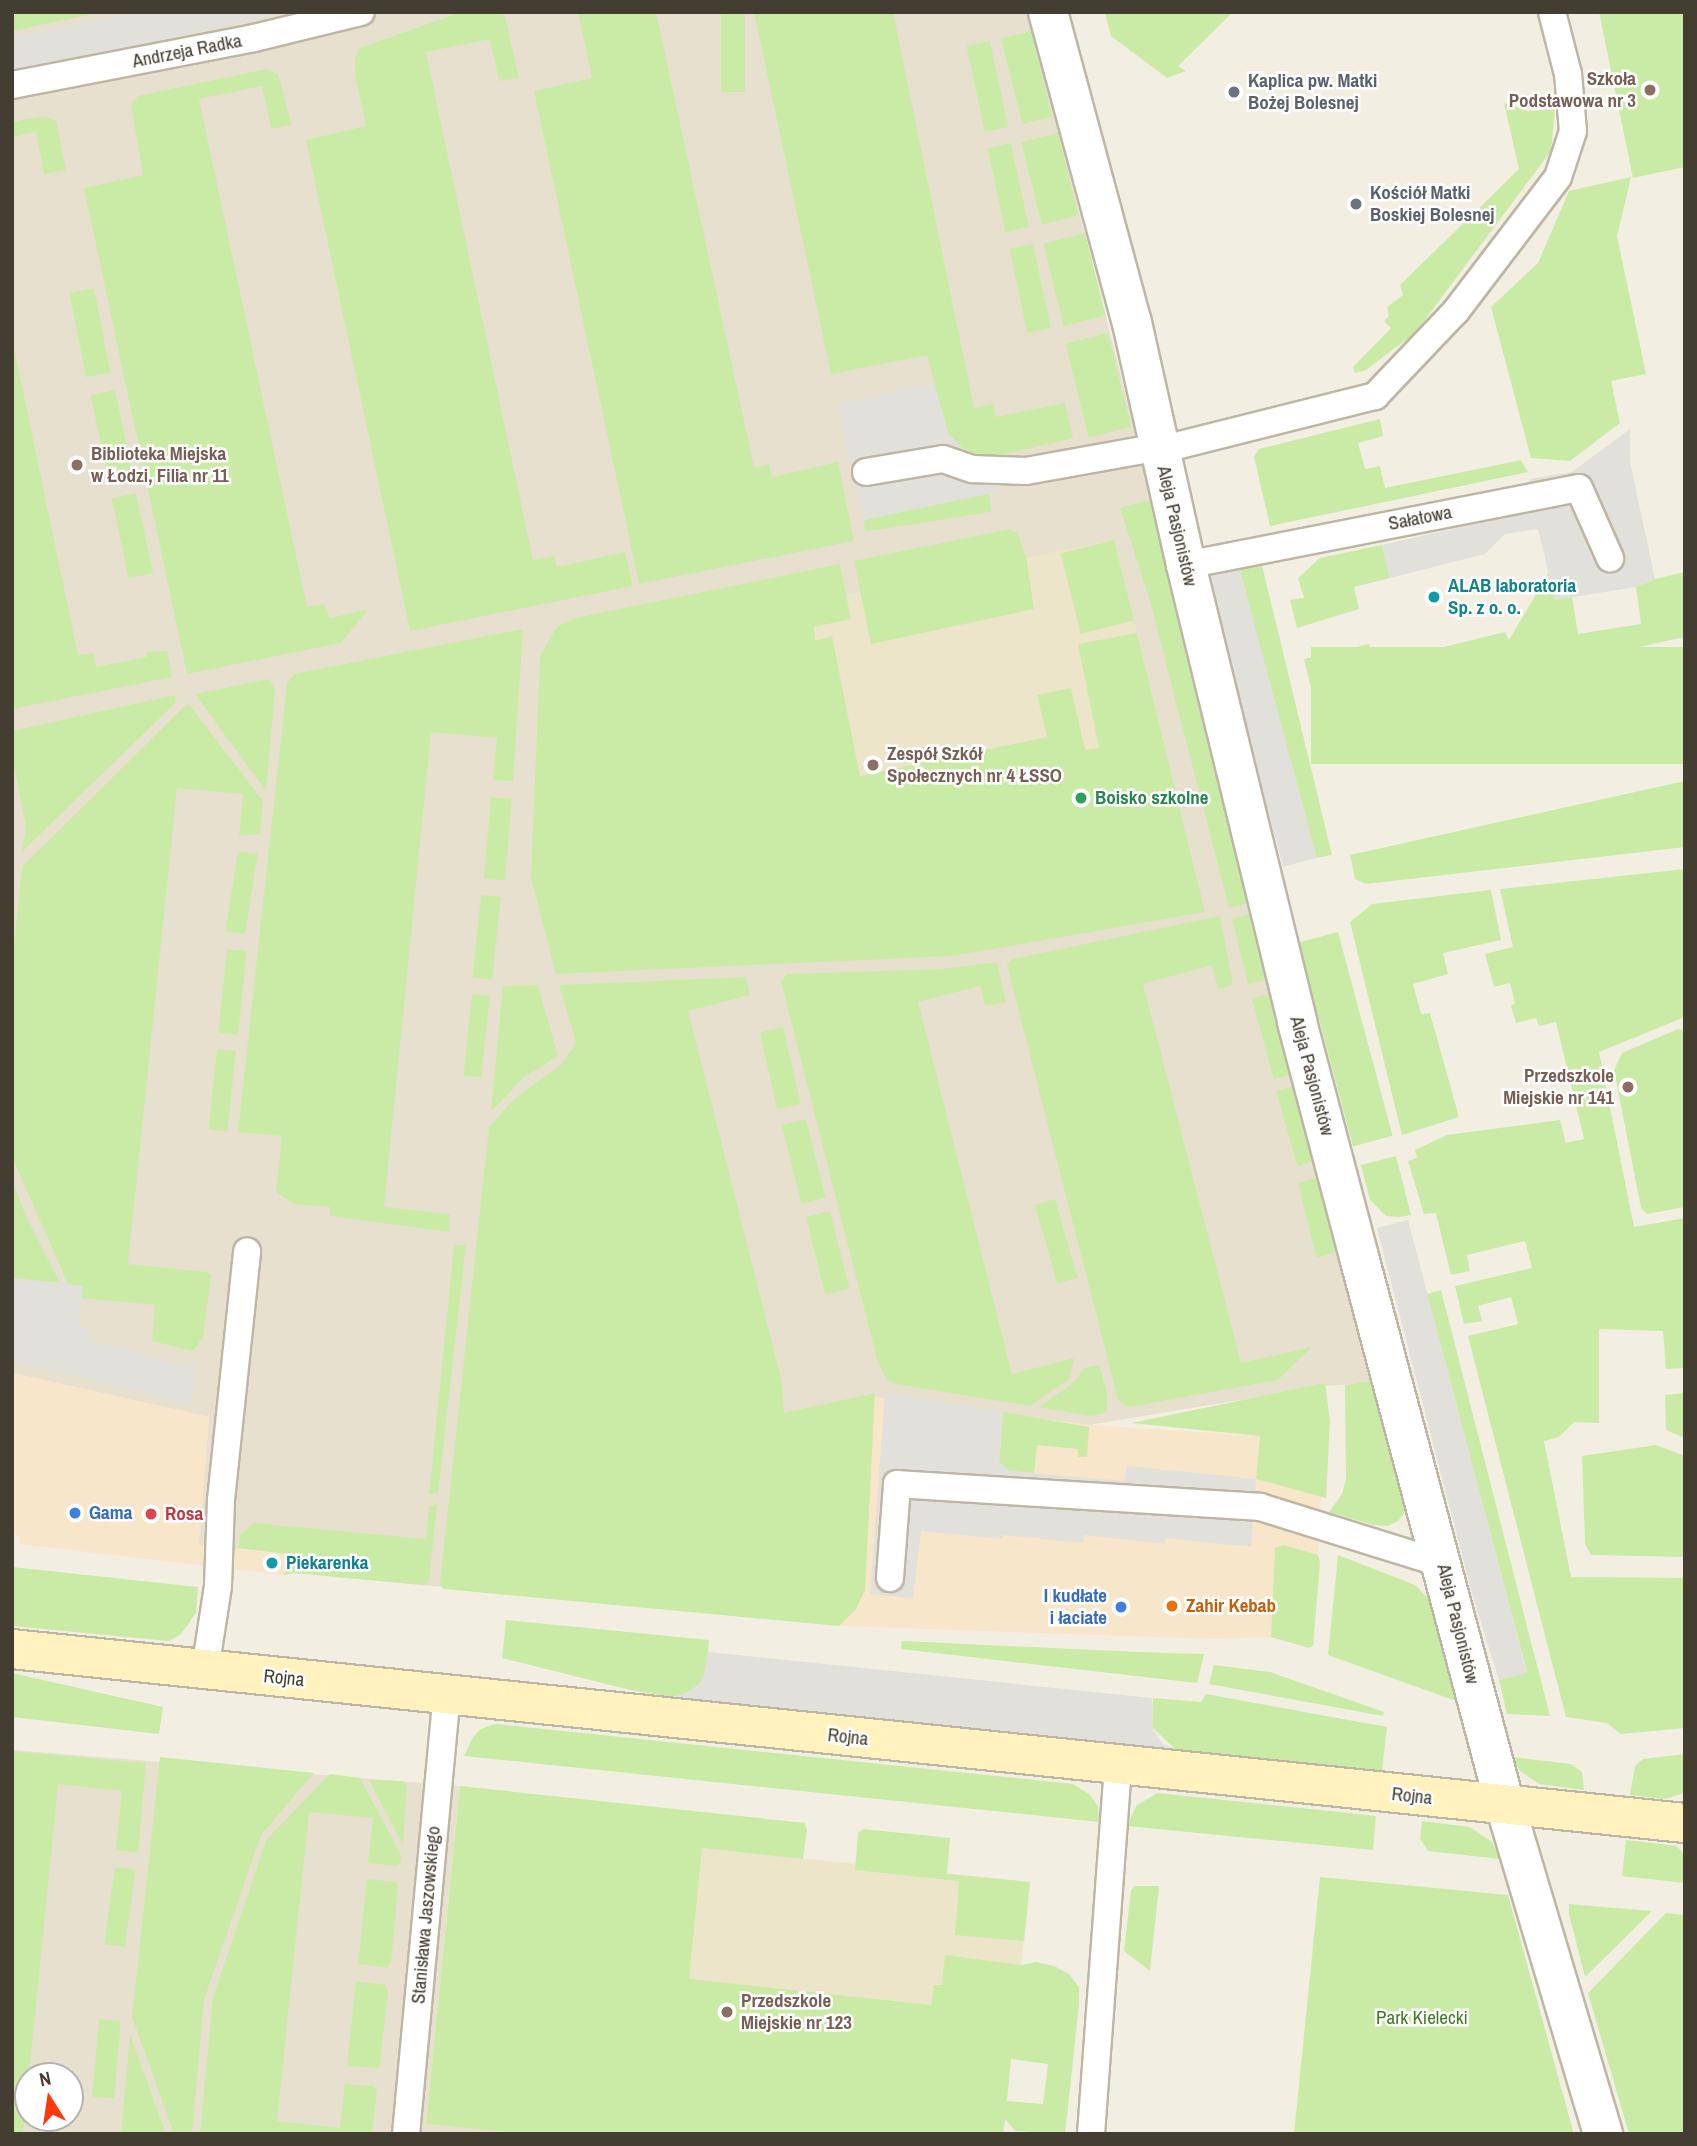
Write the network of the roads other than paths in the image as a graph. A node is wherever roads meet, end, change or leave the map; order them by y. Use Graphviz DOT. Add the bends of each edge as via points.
graph roads {
  1 [pos="361,12"];
  2 [pos="1048,12"];
  3 [pos="1552,12"];
  4 [pos="12,85"];
  5 [pos="1160,448"];
  6 [pos="866,472"];
  7 [pos="1610,558"];
  8 [pos="1186,565"];
  9 [pos="247,1251"];
  10 [pos="1443,1564"];
  11 [pos="890,1578"];
  12 [pos="12,1650"];
  13 [pos="205,1670"];
  14 [pos="447,1695"];
  15 [pos="1118,1766"];
  16 [pos="1505,1805"];
  17 [pos="1685,1823"];
  18 [pos="406,2134"];
  19 [pos="1091,2134"];
  20 [pos="1603,2134"];
  1 -- 4 [label="lane, Andrzeja Radka" via="254,38"];
  2 -- 5 [label="street, Aleja Pasjonistów" via="1132,323"];
  3 -- 5 [label="lane" via="1568,74 1573,131 1558,177 1456,312 1375,396"];
  5 -- 6 [label="lane" via="1026,471 972,470 943,459"];
  5 -- 8 [label="street, Aleja Pasjonistów"];
  7 -- 8 [label="lane, Sałatowa" via="1579,488"];
  8 -- 10 [label="street, Aleja Pasjonistów" via="1297,1022"];
  9 -- 13 [label="lane" via="221,1500 218,1586"];
  10 -- 11 [label="lane" via="1260,1507 897,1484"];
  10 -- 16 [label="street, Aleja Pasjonistów"];
  12 -- 13 [label="street, Rojna"];
  13 -- 14 [label="street, Rojna"];
  14 -- 15 [label="street, Rojna"];
  14 -- 18 [label="lane, Stanisława Jaszowskiego"];
  15 -- 16 [label="street, Rojna"];
  15 -- 19 [label="lane"];
  16 -- 17 [label="street, Rojna"];
  16 -- 20 [label="street, Aleja Pasjonistów"];
}
